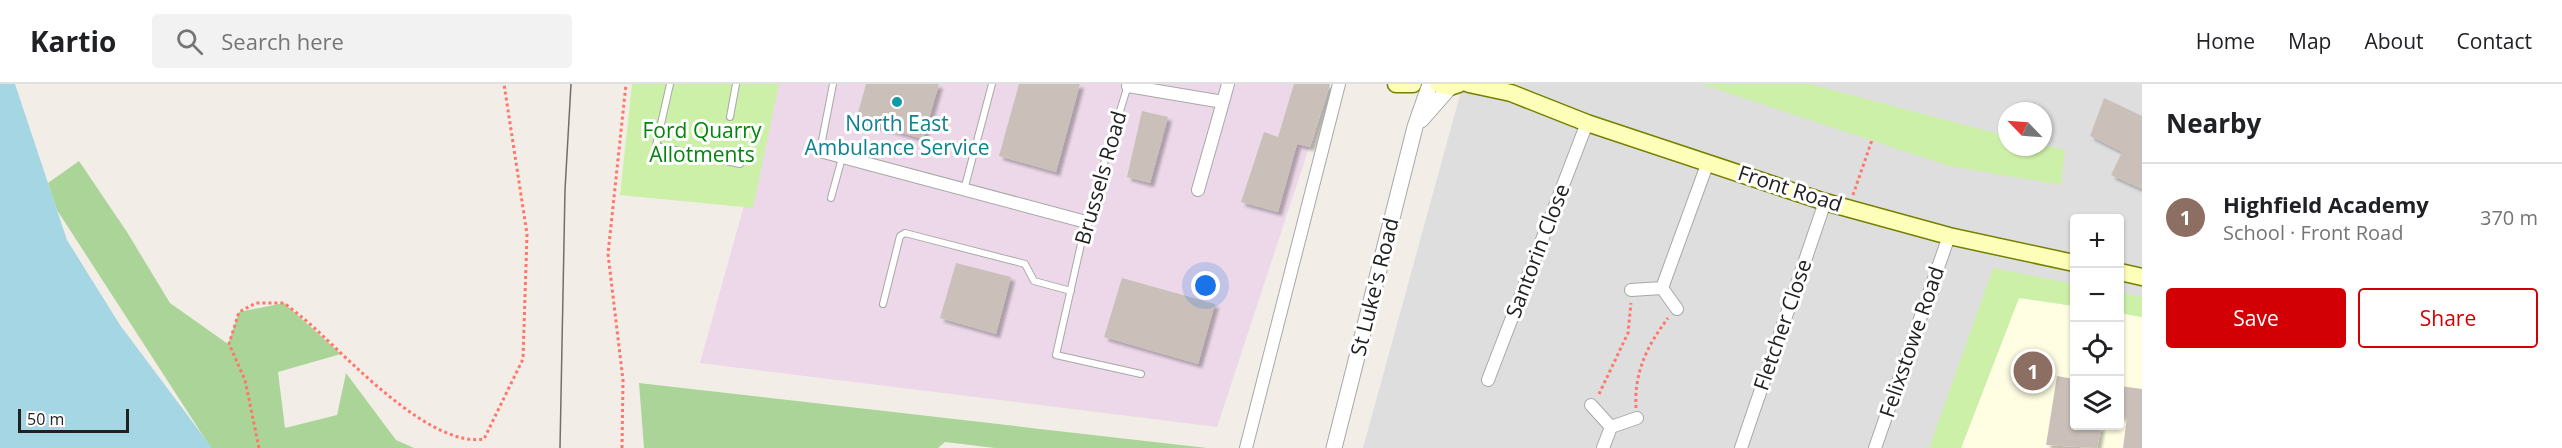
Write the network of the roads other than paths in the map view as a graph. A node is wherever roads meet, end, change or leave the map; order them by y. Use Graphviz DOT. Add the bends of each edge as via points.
graph roads {
  1 [pos="670,84"];
  2 [pos="736,84"];
  3 [pos="833,84"];
  4 [pos="992,84"];
  5 [pos="1228,84"];
  6 [pos="1339,84"];
  7 [pos="1396,84"];
  8 [pos="1413,84"];
  9 [pos="1430,84"];
  10 [pos="1469,84"];
  11 [pos="1128,85"];
  12 [pos="1449,85"];
  13 [pos="1506,89"];
  14 [pos="1223,102"];
  15 [pos="730,117"];
  16 [pos="1587,123"];
  17 [pos="1415,127"];
  18 [pos="820,152"];
  19 [pos="842,158"];
  20 [pos="1708,162"];
  21 [pos="740,164"];
  22 [pos="1198,190"];
  23 [pos="964,191"];
  24 [pos="831,198"];
  25 [pos="1824,201"];
  26 [pos="1086,222"];
  27 [pos="1949,236"];
  28 [pos="2070,262"];
  29 [pos="2124,273"];
  30 [pos="2142,277"];
  31 [pos="1662,288"];
  32 [pos="1071,291"];
  33 [pos="1631,291"];
  34 [pos="883,304"];
  35 [pos="1677,309"];
  36 [pos="1141,374"];
  37 [pos="1488,380"];
  38 [pos="1591,405"];
  39 [pos="1637,418"];
  40 [pos="1611,427"];
  41 [pos="1246,448"];
  42 [pos="1334,448"];
  43 [pos="1603,448"];
  44 [pos="1741,448"];
  45 [pos="1875,448"];
  1 -- 21 [label="lane" via="656,146"];
  2 -- 15 [label="lane"];
  3 -- 18 [label="lane"];
  4 -- 23 [label="lane"];
  5 -- 14 [label="street"];
  6 -- 41 [label="street"];
  7 -- 8 [label="main road"];
  9 -- 17 [label="street, St Luke's Road"];
  10 -- 13 [label="main road, Front Road"];
  11 -- 14 [label="street"];
  11 -- 26 [label="lane, Brussels Road"];
  12 -- 17 [label="street, St Luke's Road"];
  13 -- 16 [label="main road, Front Road"];
  14 -- 22 [label="street"];
  16 -- 20 [label="main road, Front Road"];
  16 -- 37 [label="street, Santorin Close"];
  17 -- 42 [label="street, St Luke's Road"];
  18 -- 19 [label="street"];
  19 -- 23 [label="street"];
  19 -- 24 [label="lane"];
  20 -- 25 [label="main road, Front Road"];
  20 -- 31 [label="street"];
  23 -- 26 [label="street"];
  25 -- 27 [label="main road, Front Road"];
  25 -- 44 [label="street, Fletcher Close"];
  26 -- 32 [label="lane, Brussels Road"];
  27 -- 28 [label="main road, Front Road"];
  27 -- 45 [label="street, Felixstowe Road"];
  29 -- 30 [label="main road"];
  31 -- 33 [label="street"];
  31 -- 35 [label="street"];
  32 -- 34 [label="lane" via="1034,281 1025,264 905,233 900,236"];
  32 -- 36 [label="lane, Brussels Road" via="1056,355"];
  38 -- 40 [label="street"];
  39 -- 40 [label="street"];
  40 -- 43 [label="street"];
}
